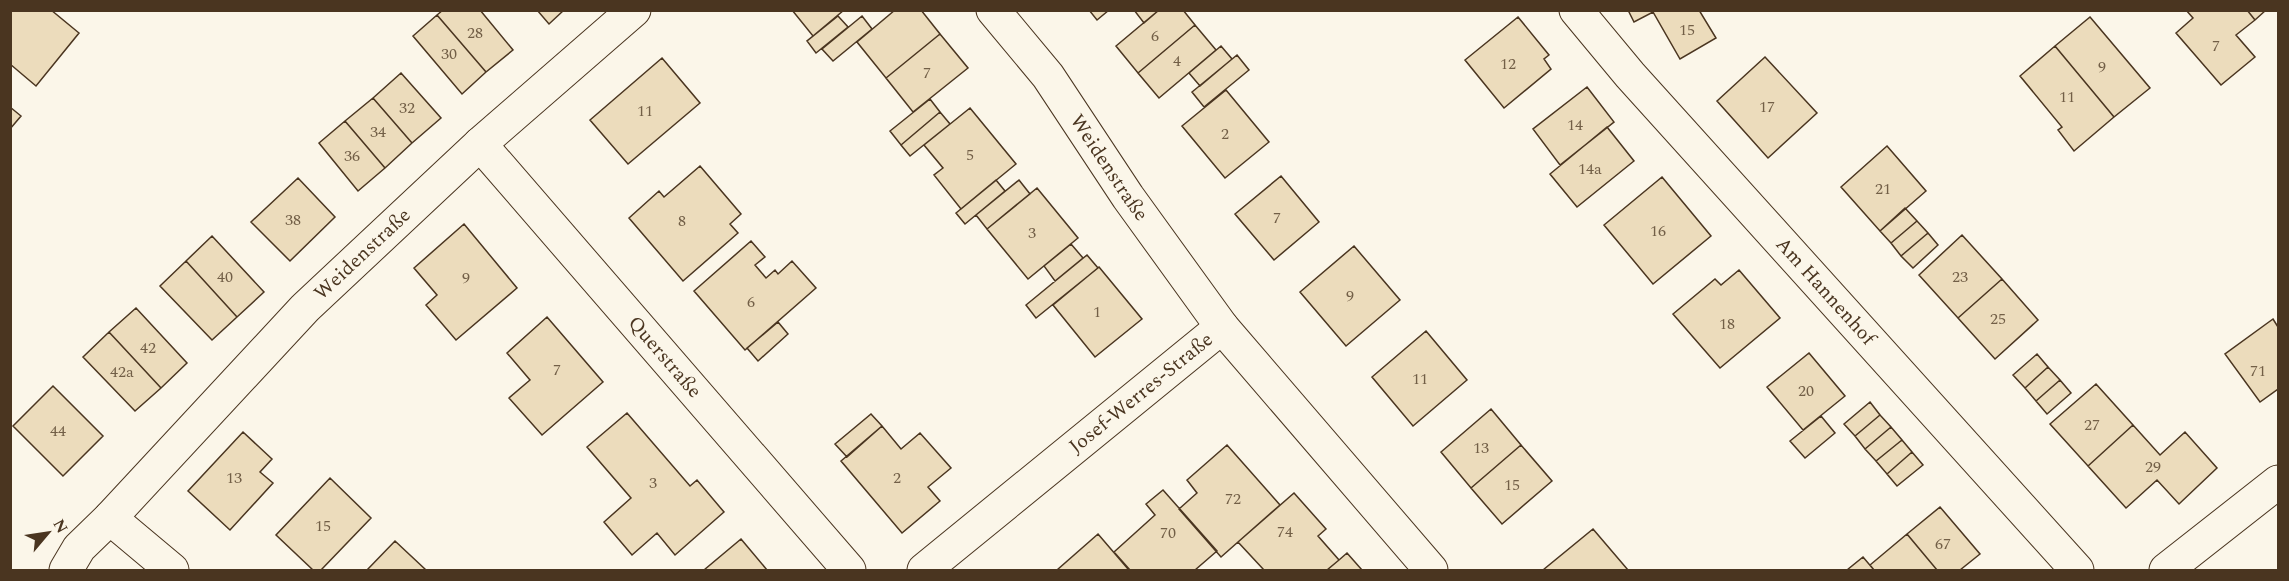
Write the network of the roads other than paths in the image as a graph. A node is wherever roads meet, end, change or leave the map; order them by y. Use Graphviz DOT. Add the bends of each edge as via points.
graph roads {
  1 [pos="634,10"];
  2 [pos="993,10"];
  3 [pos="1576,10"];
  4 [pos="480,144"];
  5 [pos="1222,327"];
  6 [pos="2278,482"];
  7 [pos="110,518"];
  8 [pos="2170,569"];
  9 [pos="66,570"];
  10 [pos="172,570"];
  11 [pos="849,570"];
  12 [pos="924,570"];
  13 [pos="1431,570"];
  14 [pos="2077,570"];
  1 -- 4 [label="street, Weidenstraße"];
  2 -- 5 [label="street, Weidenstraße" via="1048,76 1128,197"];
  3 -- 14 [label="street, Am Hannenhof" via="1630,75"];
  4 -- 7 [label="street, Weidenstraße" via="305,308"];
  4 -- 11 [label="street, Querstraße"];
  5 -- 12 [label="street, Josef-Werres-Straße"];
  5 -- 13 [label="street, Josef-Werres-Straße"];
  6 -- 8 [label="street"];
  7 -- 9 [label="street, Weidenstraße" via="79,548"];
  7 -- 10 [label="street"];
}
